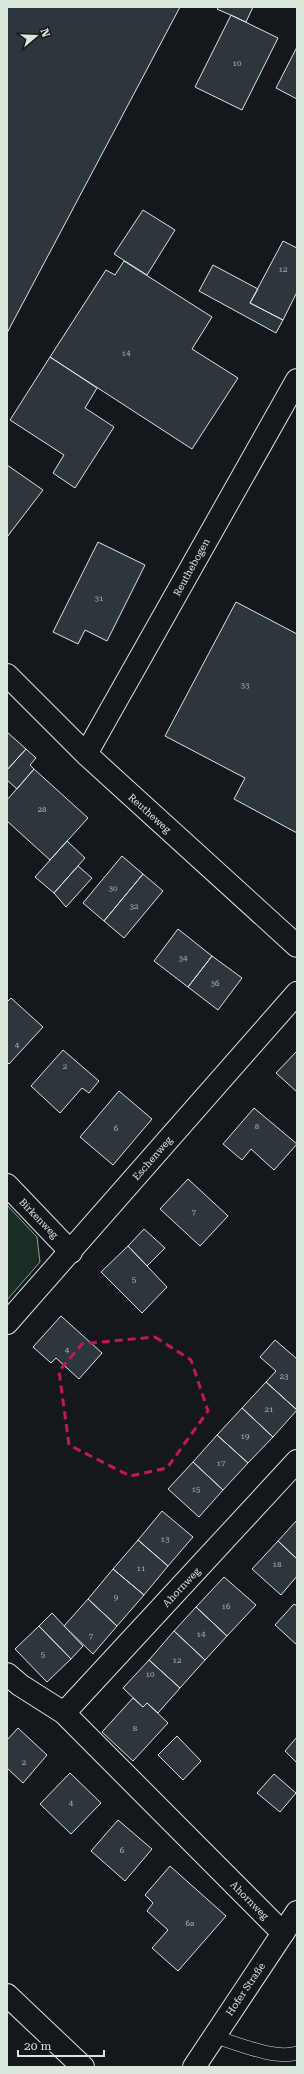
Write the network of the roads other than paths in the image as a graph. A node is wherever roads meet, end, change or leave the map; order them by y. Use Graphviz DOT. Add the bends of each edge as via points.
graph roads {
  1 [pos="297,380"];
  2 [pos="7,675"];
  3 [pos="86,754"];
  4 [pos="297,946"];
  5 [pos="297,993"];
  6 [pos="7,1185"];
  7 [pos="71,1252"];
  8 [pos="7,1323"];
  9 [pos="297,1462"];
  10 [pos="7,1674"];
  11 [pos="64,1713"];
  12 [pos="297,1912"];
  13 [pos="283,1933"];
  14 [pos="7,1995"];
  15 [pos="214,2036"];
  16 [pos="297,2052"];
  17 [pos="82,2067"];
  18 [pos="194,2067"];
  1 -- 3 [label="street, Reuthebogen"];
  2 -- 3 [label="street, Reutheweg"];
  3 -- 4 [label="street, Reutheweg"];
  5 -- 7 [label="street, Eschenweg"];
  6 -- 7 [label="street, Birkenweg"];
  7 -- 8 [label="street, Eschenweg"];
  9 -- 11 [label="street, Ahornweg"];
  10 -- 11 [label="street, Ahornweg"];
  11 -- 13 [label="street, Ahornweg"];
  12 -- 13 [label="street, Hofer Straße"];
  13 -- 15 [label="street, Hofer Straße"];
  14 -- 17 [label="street"];
  15 -- 16 [label="lane" via="274,2053 288,2055"];
  15 -- 18 [label="street, Hofer Straße"];
}
